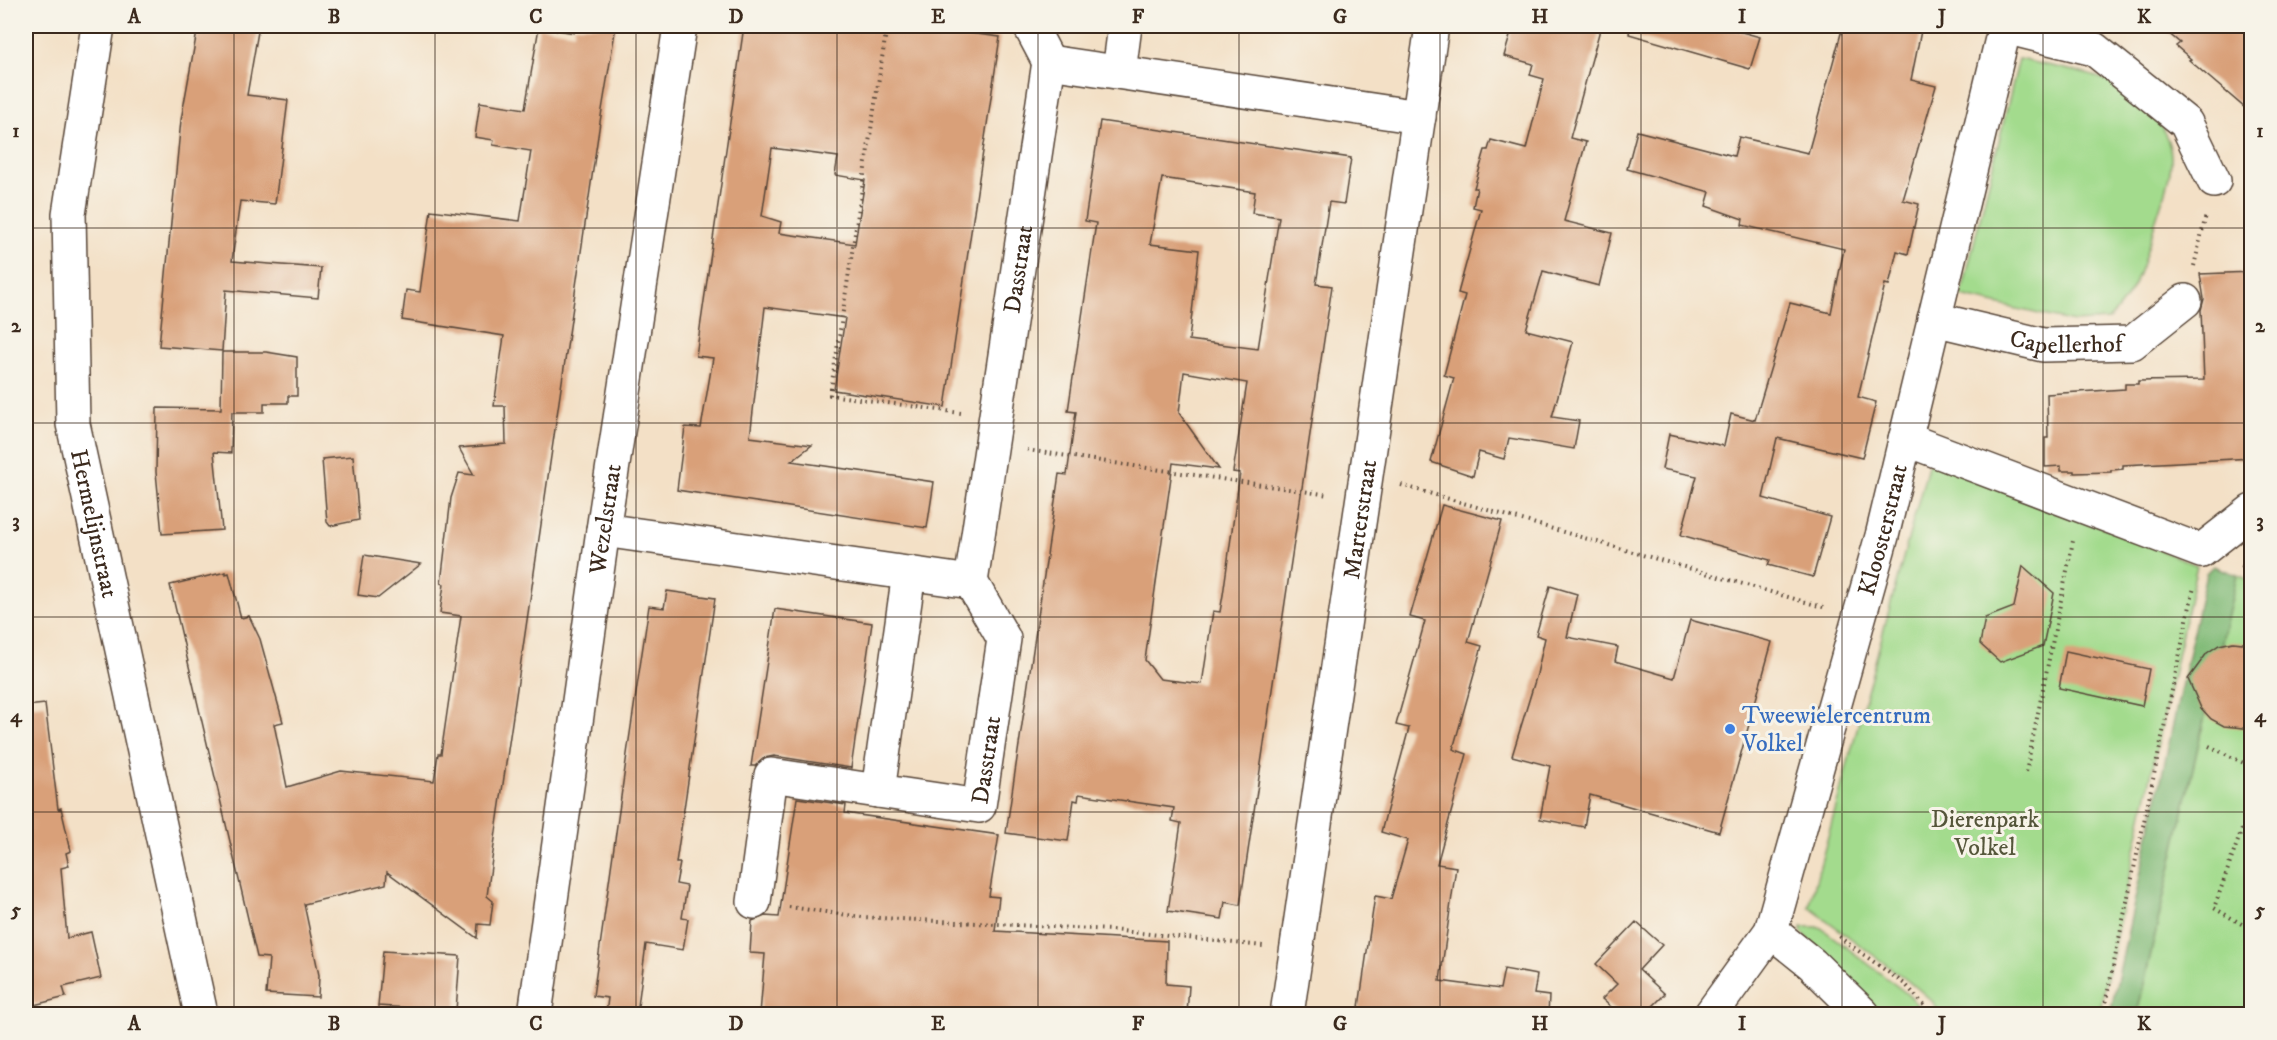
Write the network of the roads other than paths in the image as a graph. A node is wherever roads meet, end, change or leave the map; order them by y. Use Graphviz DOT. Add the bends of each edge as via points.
graph roads {
  1 [pos="98,26"];
  2 [pos="680,26"];
  3 [pos="1030,26"];
  4 [pos="1125,26"];
  5 [pos="1432,26"];
  6 [pos="2005,26"];
  7 [pos="1049,62"];
  8 [pos="1119,72"];
  9 [pos="1419,117"];
  10 [pos="2214,182"];
  11 [pos="2185,302"];
  12 [pos="1934,319"];
  13 [pos="1905,439"];
  14 [pos="2252,511"];
  15 [pos="603,531"];
  16 [pos="909,573"];
  17 [pos="971,582"];
  18 [pos="878,791"];
  19 [pos="754,902"];
  20 [pos="1771,931"];
  21 [pos="201,1014"];
  22 [pos="535,1014"];
  23 [pos="1287,1014"];
  24 [pos="1710,1014"];
  25 [pos="1863,1014"];
  1 -- 21 [label="street, Hermelijnstraat" via="69,214 73,424"];
  2 -- 15 [label="street, Wezelstraat"];
  3 -- 7 [label="street"];
  4 -- 8 [label="street"];
  5 -- 9 [label="street, Marterstraat"];
  6 -- 10 [label="street" via="2094,49 2186,123"];
  6 -- 12 [label="street, Kloosterstraat"];
  7 -- 8 [label="street"];
  7 -- 17 [label="street, Dasstraat"];
  8 -- 9 [label="street"];
  9 -- 23 [label="street, Marterstraat"];
  11 -- 12 [label="street, Capellerhof" via="2132,343 2043,345"];
  12 -- 13 [label="street, Kloosterstraat"];
  13 -- 14 [label="street" via="2201,551"];
  13 -- 20 [label="street, Kloosterstraat"];
  15 -- 16 [label="street"];
  15 -- 22 [label="street, Wezelstraat"];
  16 -- 17 [label="street"];
  16 -- 18 [label="street"];
  17 -- 18 [label="street, Dasstraat" via="1004,639 979,806"];
  18 -- 19 [label="street" via="771,775"];
  20 -- 24 [label="street, Kloosterstraat"];
  20 -- 25 [label="street"];
}
